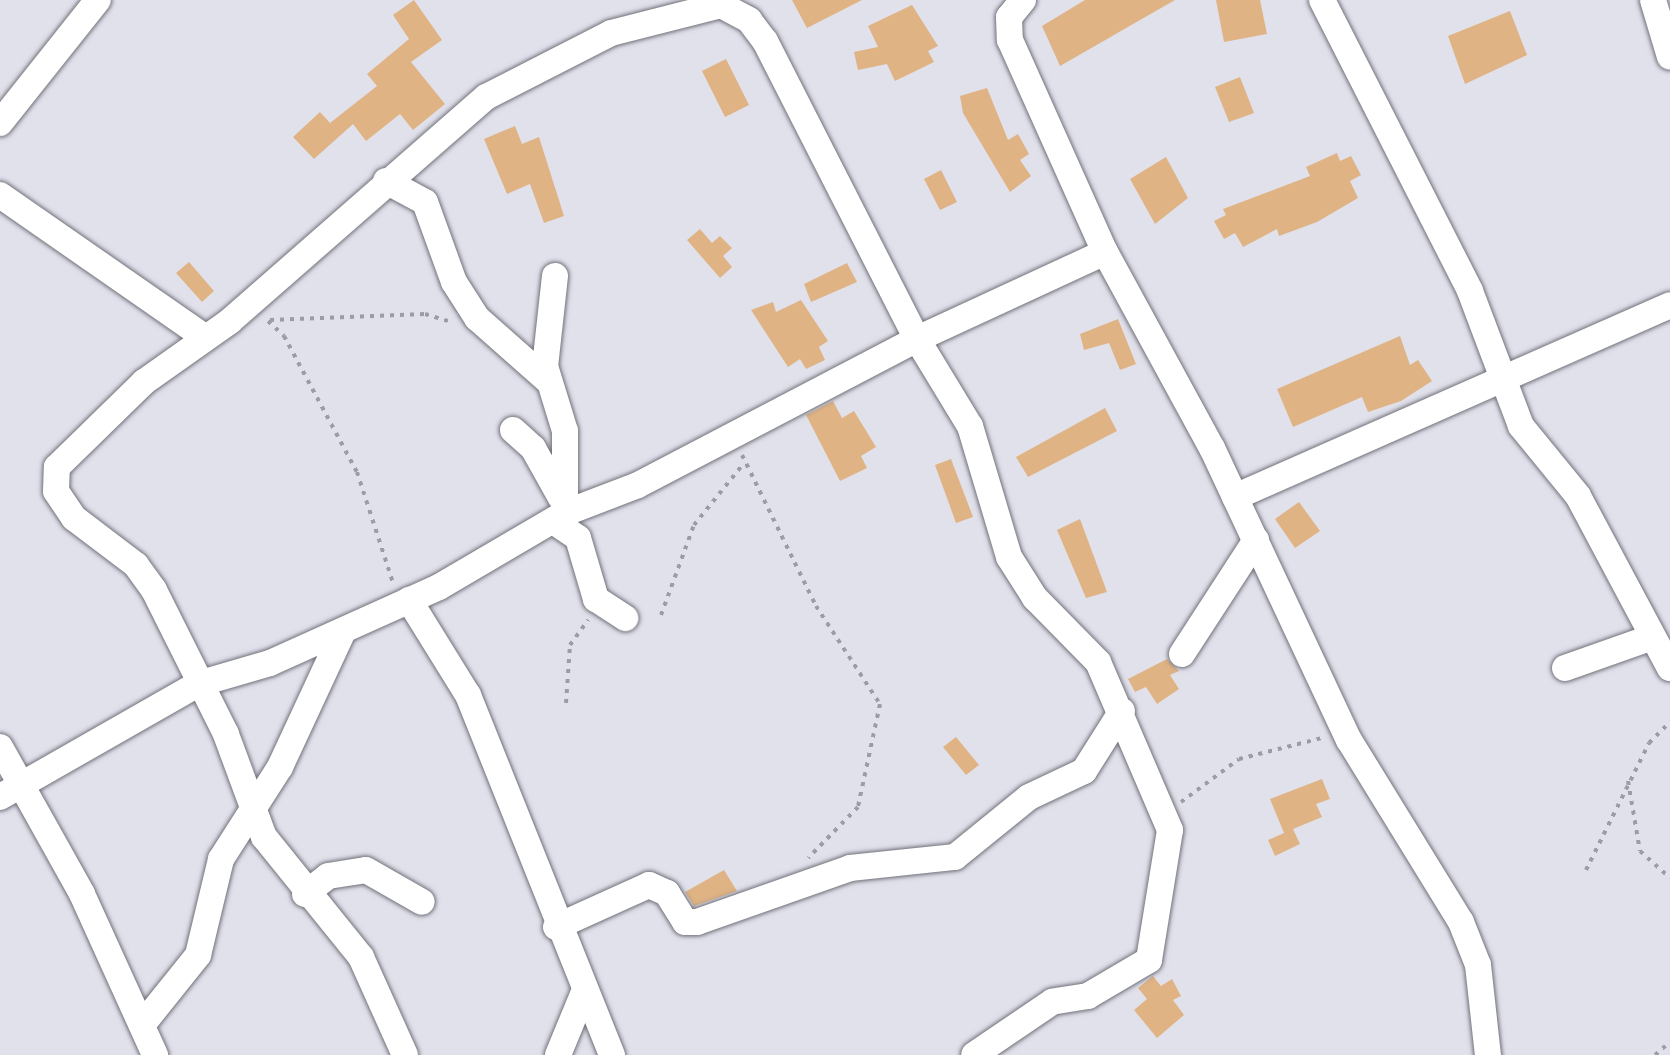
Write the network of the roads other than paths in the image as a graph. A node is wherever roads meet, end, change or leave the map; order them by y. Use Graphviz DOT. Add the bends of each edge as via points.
graph roads {
  1 [pos="98,0"];
  2 [pos="1023,0"];
  3 [pos="1322,0"];
  4 [pos="1653,0"];
  5 [pos="1670,57"];
  6 [pos="0,123"];
  7 [pos="386,181"];
  8 [pos="0,195"];
  9 [pos="1105,252"];
  10 [pos="555,276"];
  11 [pos="1670,305"];
  12 [pos="204,337"];
  13 [pos="917,339"];
  14 [pos="547,380"];
  15 [pos="1500,380"];
  16 [pos="513,430"];
  17 [pos="1235,497"];
  18 [pos="560,511"];
  19 [pos="1256,540"];
  20 [pos="404,602"];
  21 [pos="625,618"];
  22 [pos="343,631"];
  23 [pos="1650,638"];
  24 [pos="1182,654"];
  25 [pos="1565,668"];
  26 [pos="1670,668"];
  27 [pos="198,684"];
  28 [pos="1122,711"];
  29 [pos="0,747"];
  30 [pos="11,791"];
  31 [pos="254,798"];
  32 [pos="305,894"];
  33 [pos="422,902"];
  34 [pos="556,927"];
  35 [pos="584,992"];
  36 [pos="146,1044"];
  37 [pos="405,1055"];
  38 [pos="558,1055"];
  39 [pos="612,1055"];
  40 [pos="974,1055"];
  41 [pos="1488,1055"];
  1 -- 6 [label="street"];
  2 -- 9 [label="street" via="1009,17 1010,40"];
  3 -- 15 [label="street" via="1470,291"];
  4 -- 5 [label="street"];
  7 -- 12 [label="street" via="230,321"];
  7 -- 13 [label="street" via="486,97 548,64 611,33 721,5 749,20 765,41"];
  7 -- 14 [label="street" via="425,202 454,282 477,318"];
  8 -- 12 [label="street"];
  9 -- 13 [label="street"];
  9 -- 17 [label="street"];
  10 -- 14 [label="street"];
  11 -- 15 [label="street"];
  12 -- 27 [label="street" via="63,456 56,491 74,518 136,565"];
  13 -- 18 [label="street" via="735,434"];
  13 -- 28 [label="street" via="970,426 1015,570 1098,662"];
  14 -- 18 [label="street" via="565,431"];
  15 -- 17 [label="street"];
  15 -- 23 [label="street" via="1521,426 1578,496"];
  16 -- 18 [label="street" via="533,448"];
  17 -- 19 [label="street"];
  18 -- 20 [label="street"];
  18 -- 21 [label="street" via="578,538 596,599"];
  19 -- 24 [label="street"];
  19 -- 41 [label="street" via="1349,740 1461,922 1478,965"];
  20 -- 22 [label="street"];
  20 -- 34 [label="street" via="468,695"];
  22 -- 27 [label="street"];
  22 -- 31 [label="street" via="280,767"];
  23 -- 25 [label="street"];
  23 -- 26 [label="street"];
  27 -- 30 [label="street"];
  27 -- 31 [label="street"];
  28 -- 34 [label="street" via="1084,771 1029,797 972,849 850,868 685,922 667,893 649,885"];
  28 -- 40 [label="street" via="1170,830 1149,960 1088,996 1052,1002"];
  29 -- 30 [label="street"];
  30 -- 36 [label="street"];
  31 -- 32 [label="street" via="264,837"];
  31 -- 36 [label="street" via="221,859 198,955"];
  32 -- 33 [label="street" via="328,876 366,870"];
  32 -- 37 [label="street" via="361,957"];
  34 -- 35 [label="street"];
  35 -- 38 [label="street"];
  35 -- 39 [label="street"];
}
